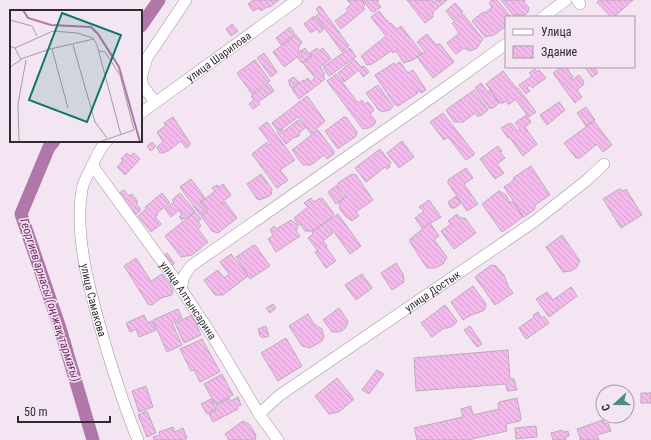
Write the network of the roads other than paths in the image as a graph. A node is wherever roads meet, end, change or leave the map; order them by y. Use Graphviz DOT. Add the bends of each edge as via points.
graph roads {
  1 [pos="186,0"];
  2 [pos="297,0"];
  3 [pos="566,0"];
  4 [pos="544,16"];
  5 [pos="505,45"];
  6 [pos="142,74"];
  7 [pos="142,82"];
  8 [pos="155,102"];
  9 [pos="142,112"];
  10 [pos="106,142"];
  11 [pos="94,161"];
  12 [pos="604,164"];
  13 [pos="181,289"];
  14 [pos="258,414"];
  15 [pos="138,440"];
  16 [pos="278,440"];
  1 -- 6 [label="street" via="147,58"];
  2 -- 8 [label="street, улица Шарипова"];
  3 -- 4 [label="street"];
  5 -- 13 [label="street" via="191,266 184,276"];
  7 -- 8 [label="street"];
  8 -- 9 [label="street, улица Шарипова"];
  10 -- 11 [label="street"];
  11 -- 13 [label="street, улица Алтынсарина"];
  11 -- 15 [label="street, улица Самакова" via="82,189 80,214 84,258 98,323"];
  12 -- 14 [label="street, улица Достык" via="535,221 280,395"];
  13 -- 14 [label="street, улица Алтынсарина" via="213,337"];
  14 -- 16 [label="street, улица Алтынсарина"];
}
